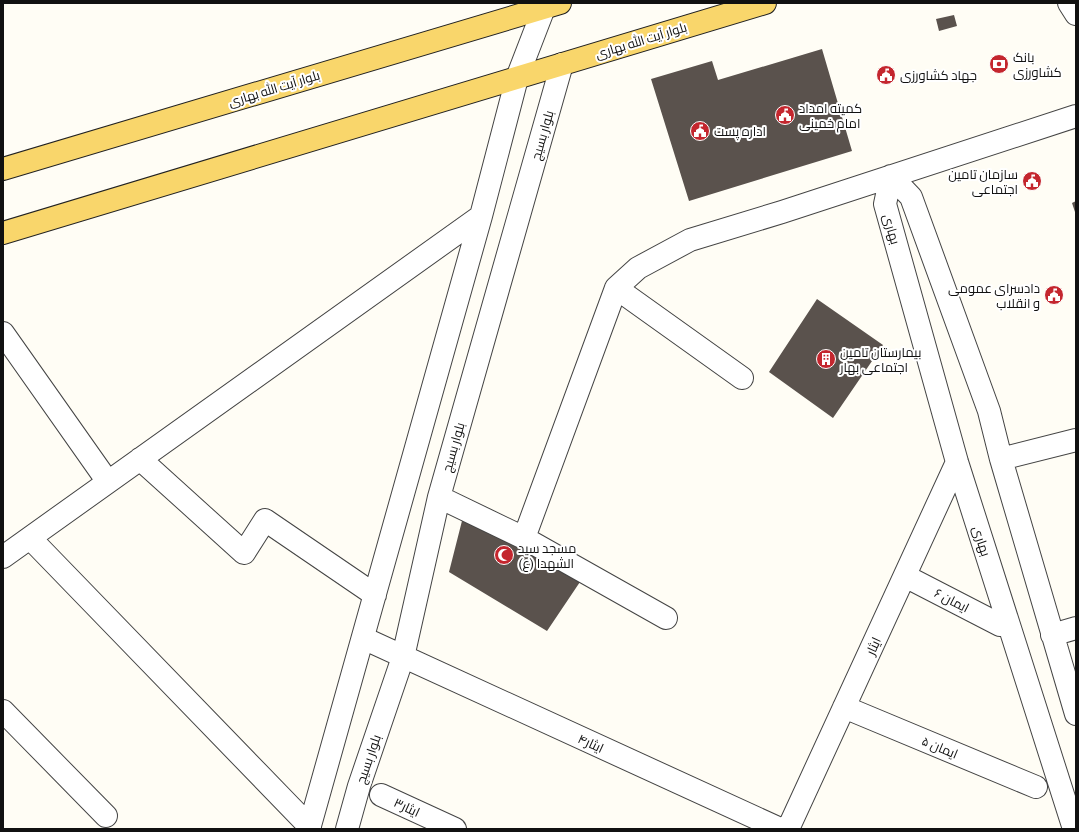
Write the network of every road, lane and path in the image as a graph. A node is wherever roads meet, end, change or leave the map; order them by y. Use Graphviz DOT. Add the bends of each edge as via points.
graph roads {
  1 [pos="765,3"];
  2 [pos="1069,3"];
  3 [pos="552,5"];
  4 [pos="1076,14"];
  5 [pos="562,64"];
  6 [pos="517,78"];
  7 [pos="1076,116"];
  8 [pos="3,170"];
  9 [pos="891,176"];
  10 [pos="481,216"];
  11 [pos="3,233"];
  12 [pos="616,288"];
  13 [pos="3,333"];
  14 [pos="742,378"];
  15 [pos="1076,440"];
  16 [pos="140,459"];
  17 [pos="1001,459"];
  18 [pos="957,462"];
  19 [pos="108,482"];
  20 [pos="439,497"];
  21 [pos="30,538"];
  22 [pos="524,538"];
  23 [pos="3,557"];
  24 [pos="905,576"];
  25 [pos="375,594"];
  26 [pos="666,618"];
  27 [pos="1000,625"];
  28 [pos="1076,628"];
  29 [pos="1052,635"];
  30 [pos="363,638"];
  31 [pos="403,657"];
  32 [pos="844,707"];
  33 [pos="3,711"];
  34 [pos="1076,714"];
  35 [pos="1036,787"];
  36 [pos="381,795"];
  37 [pos="106,816"];
  38 [pos="310,828"];
  39 [pos="347,829"];
  40 [pos="455,829"];
  41 [pos="780,829"];
  42 [pos="788,829"];
  43 [pos="1074,829"];
  1 -- 5 [label="main road, بلوار آیت الله بهاری"];
  2 -- 4 [label="street"];
  3 -- 6 [label="street, بلوار آیت الله بهاری" via="531,40"];
  3 -- 8 [label="main road, بلوار آیت الله بهاری"];
  5 -- 6 [label="main road, بلوار آیت الله بهاری"];
  5 -- 20 [label="street, بلوار بسیج"];
  6 -- 10 [label="street"];
  6 -- 11 [label="main road, بلوار آیت الله بهاری"];
  7 -- 9 [label="street"];
  9 -- 12 [label="street" via="690,240 638,268"];
  9 -- 17 [label="street" via="911,197 989,411"];
  9 -- 18 [label="street, بهاری" via="885,204"];
  10 -- 16 [label="street"];
  10 -- 25 [label="street"];
  12 -- 14 [label="street"];
  12 -- 22 [label="street"];
  13 -- 19 [label="street"];
  15 -- 17 [label="street"];
  16 -- 19 [label="street"];
  16 -- 25 [label="street" via="244,553 265,520"];
  17 -- 29 [label="street"];
  18 -- 24 [label="street, ایثار"];
  18 -- 43 [label="street, بهاری"];
  19 -- 21 [label="street"];
  20 -- 22 [label="street"];
  20 -- 31 [label="street, بلوار بسیج"];
  21 -- 23 [label="street"];
  21 -- 38 [label="street"];
  22 -- 26 [label="street"];
  24 -- 27 [label="street, ایمان ۶"];
  24 -- 32 [label="street, ایثار"];
  25 -- 30 [label="street"];
  28 -- 29 [label="street"];
  29 -- 34 [label="street"];
  30 -- 31 [label="street, ایثار۴"];
  30 -- 38 [label="street"];
  31 -- 39 [label="street, بلوار بسیج"];
  31 -- 41 [label="street, ایثار۴"];
  32 -- 35 [label="street, ایمان ۵"];
  32 -- 42 [label="street, ایثار"];
  33 -- 37 [label="street"];
  36 -- 40 [label="street, ایثار۳"];
}
